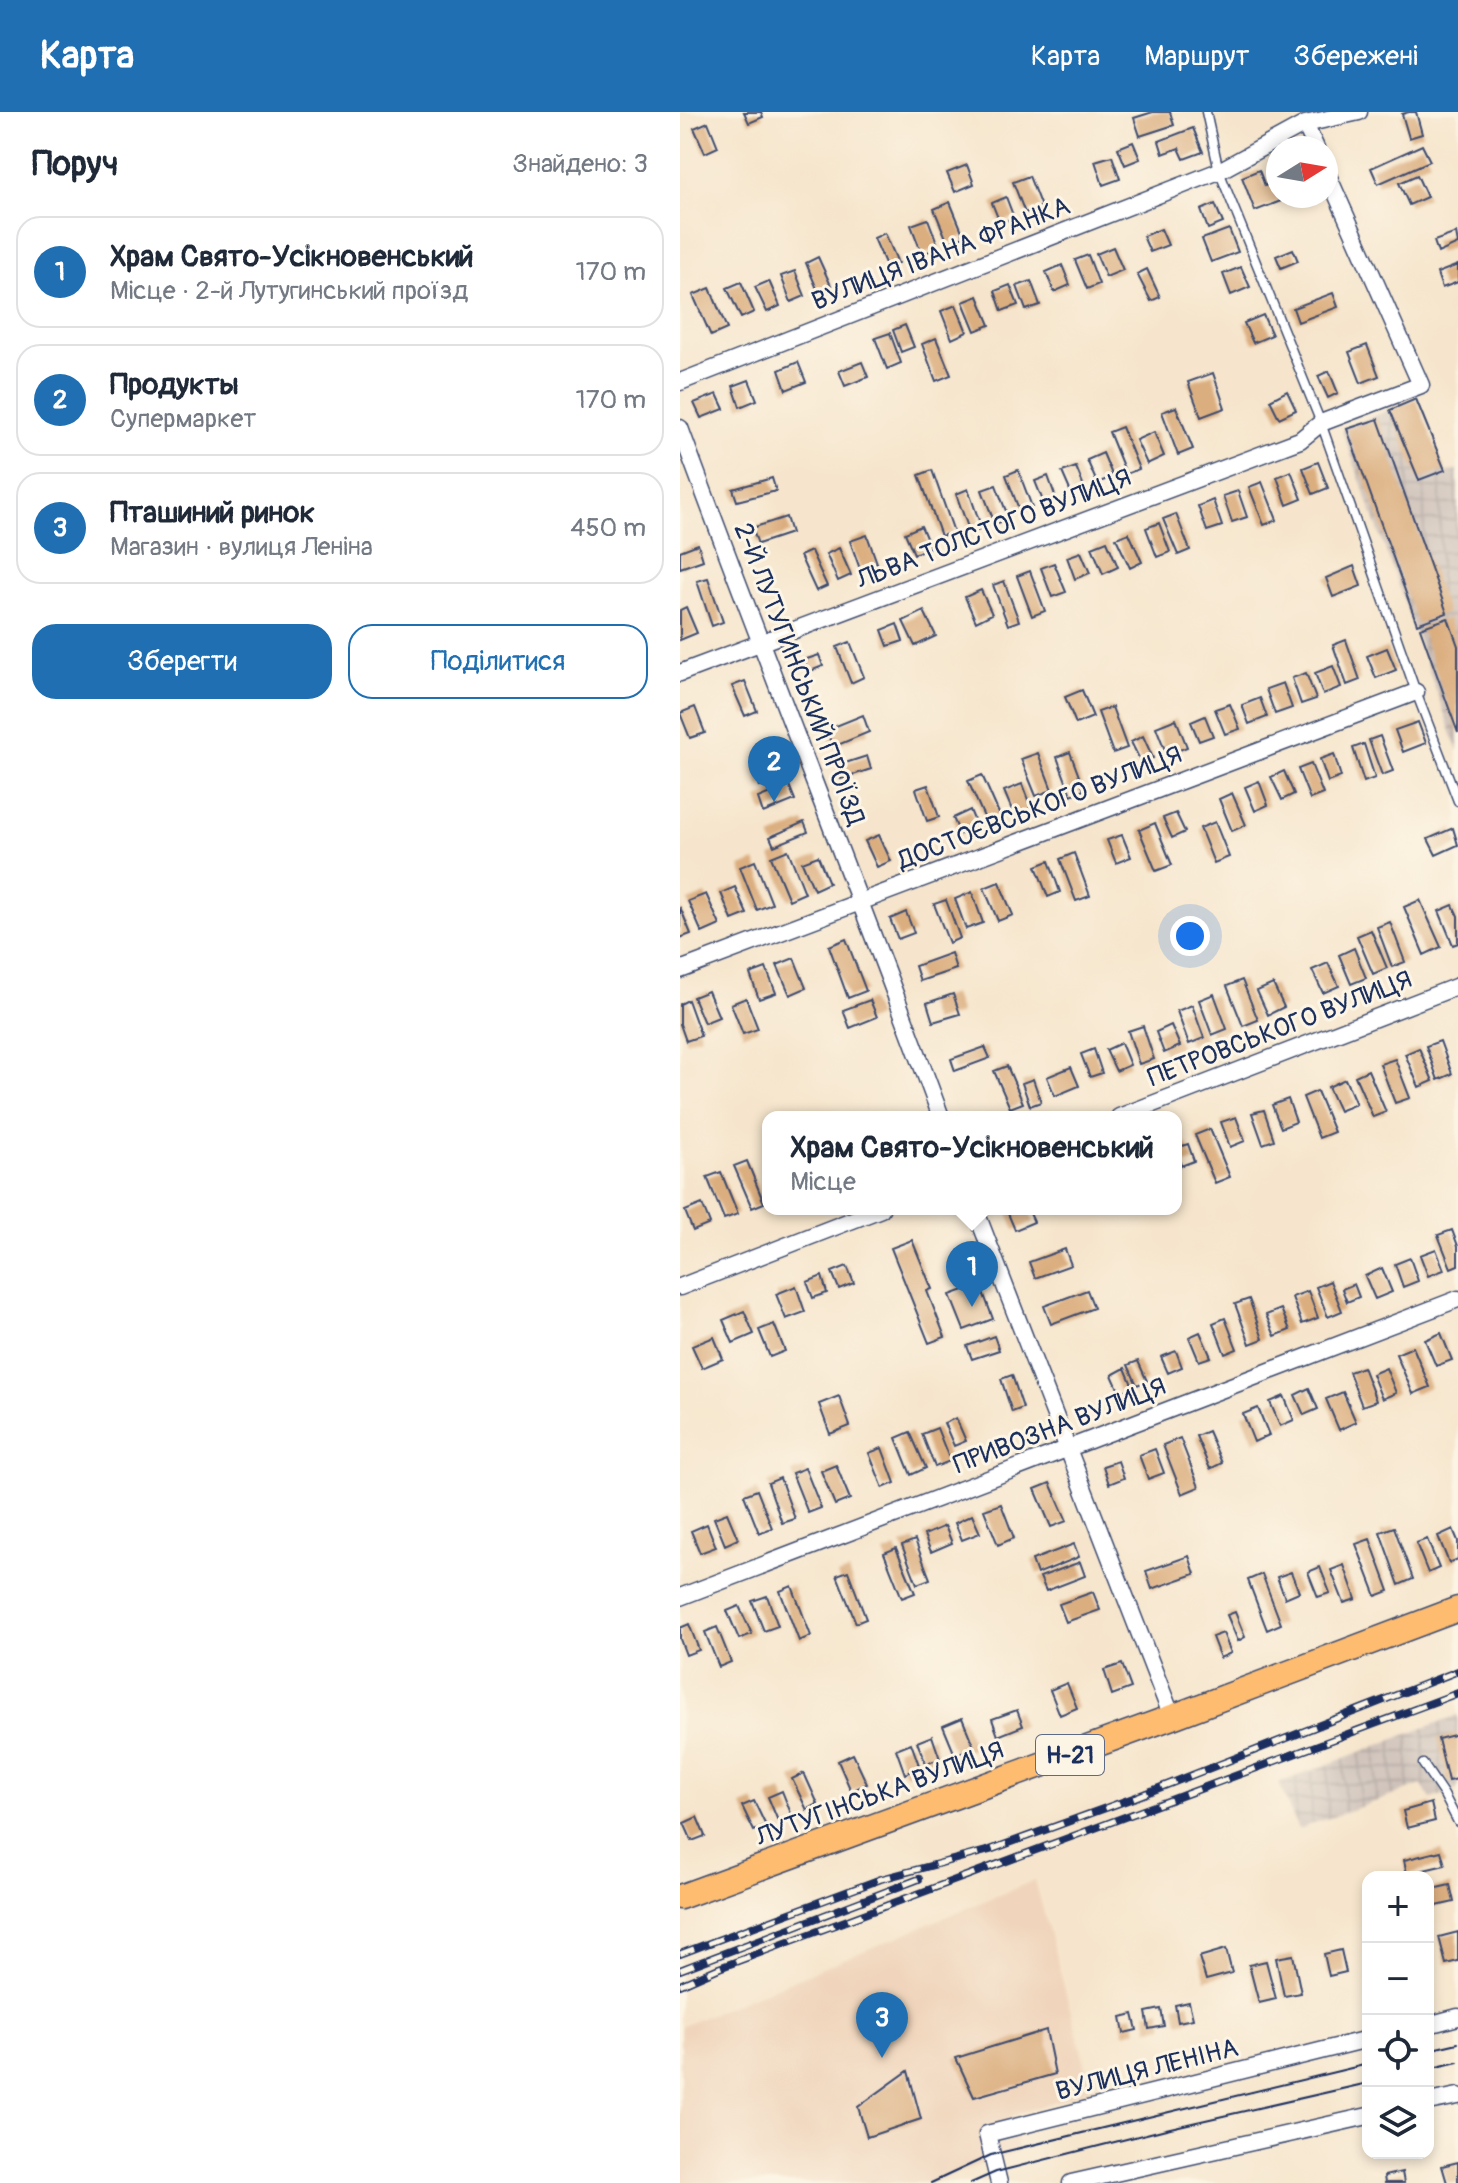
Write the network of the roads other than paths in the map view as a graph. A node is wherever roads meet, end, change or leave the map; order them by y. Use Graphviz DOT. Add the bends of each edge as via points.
graph roads {
  1 [pos="1206,112"];
  2 [pos="1359,112"];
  3 [pos="1305,124"];
  4 [pos="1310,136"];
  5 [pos="1219,171"];
  6 [pos="1338,198"];
  7 [pos="680,382"];
  8 [pos="1321,423"];
  9 [pos="680,428"];
  10 [pos="759,644"];
  11 [pos="680,673"];
  12 [pos="1416,692"];
  13 [pos="1458,801"];
  14 [pos="861,901"];
  15 [pos="680,970"];
  16 [pos="1458,986"];
  17 [pos="939,1111"];
  18 [pos="1135,1111"];
  19 [pos="866,1215"];
  20 [pos="977,1215"];
  21 [pos="680,1287"];
  22 [pos="1458,1299"];
  23 [pos="1068,1449"];
  24 [pos="680,1597"];
  25 [pos="1458,1609"];
  26 [pos="1172,1717"];
  27 [pos="1423,1764"];
  28 [pos="1458,1822"];
  29 [pos="680,1897"];
  30 [pos="1458,2017"];
  31 [pos="1434,2023"];
  32 [pos="1362,2040"];
  33 [pos="1458,2096"];
  34 [pos="1434,2101"];
  35 [pos="1362,2117"];
  36 [pos="999,2183"];
  37 [pos="1071,2183"];
  1 -- 5 [label="lane"];
  2 -- 3 [label="street, ВУЛИЦЯ ІВАНА ФРАНКА"];
  3 -- 4 [label="street"];
  3 -- 5 [label="street, ВУЛИЦЯ ІВАНА ФРАНКА"];
  5 -- 7 [label="street, ВУЛИЦЯ ІВАНА ФРАНКА"];
  5 -- 8 [label="lane"];
  6 -- 8 [label="street, ЛЬВА ТОЛСТОГО ВУЛИЦЯ" via="1421,385"];
  8 -- 10 [label="street, ЛЬВА ТОЛСТОГО ВУЛИЦЯ" via="1300,440"];
  8 -- 12 [label="lane"];
  9 -- 10 [label="street, 2-Й ЛУТУГИНСЬКИЙ ПРОЇЗД"];
  10 -- 11 [label="street, ЛЬВА ТОЛСТОГО ВУЛИЦЯ"];
  10 -- 14 [label="street, 2-Й ЛУТУГИНСЬКИЙ ПРОЇЗД"];
  12 -- 13 [label="lane"];
  12 -- 14 [label="street, ДОСТОЄВСЬКОГО ВУЛИЦЯ"];
  14 -- 15 [label="street, ДОСТОЄВСЬКОГО ВУЛИЦЯ"];
  14 -- 17 [label="street, 2-Й ЛУТУГИНСЬКИЙ ПРОЇЗД"];
  16 -- 18 [label="street, ПЕТРОВСЬКОГО ВУЛИЦЯ"];
  19 -- 21 [label="street"];
  20 -- 23 [label="street"];
  22 -- 23 [label="street, ПРИВОЗНА ВУЛИЦЯ"];
  23 -- 24 [label="street, ПРИВОЗНА ВУЛИЦЯ"];
  23 -- 26 [label="street"];
  25 -- 26 [label="main road, ЛУТУГІНСЬКА ВУЛИЦЯ / Н-21"];
  26 -- 29 [label="main road, ЛУТУГІНСЬКА ВУЛИЦЯ / Н-21"];
  27 -- 28 [label="lane"];
  30 -- 31 [label="street"];
  32 -- 36 [label="street, ВУЛИЦЯ ЛЕНІНА" via="987,2134"];
  33 -- 34 [label="street"];
  35 -- 37 [label="street"];
}
